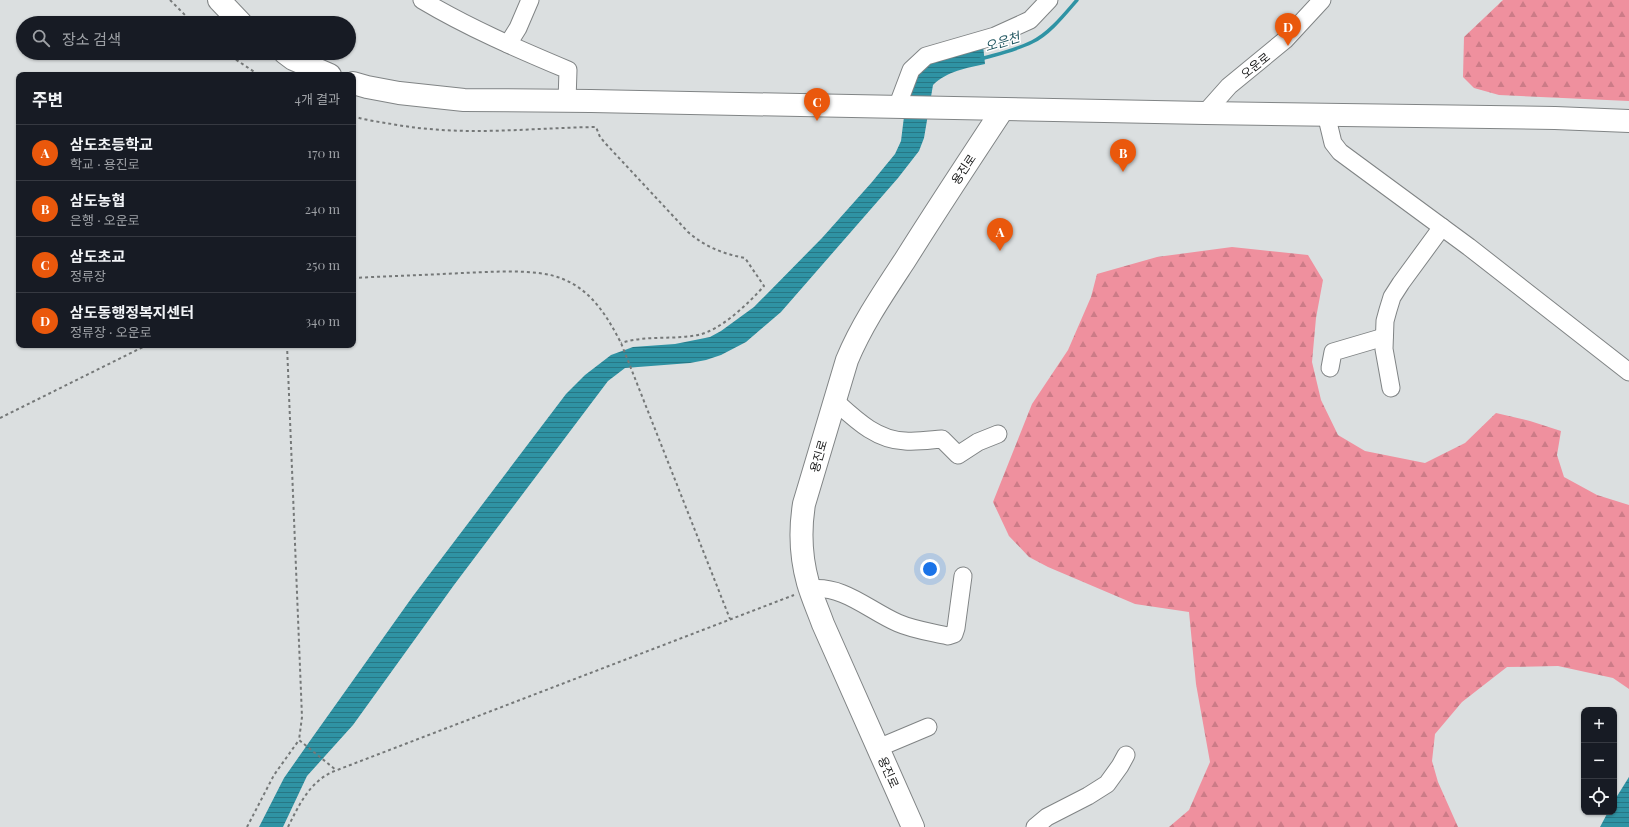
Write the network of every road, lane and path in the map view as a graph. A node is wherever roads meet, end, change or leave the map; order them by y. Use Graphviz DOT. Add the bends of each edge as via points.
graph roads {
  1 [pos="170,0"];
  2 [pos="422,0"];
  3 [pos="530,0"];
  4 [pos="1049,0"];
  5 [pos="1322,0"];
  6 [pos="219,2"];
  7 [pos="186,16"];
  8 [pos="234,16"];
  9 [pos="508,44"];
  10 [pos="236,60"];
  11 [pos="295,60"];
  12 [pos="254,72"];
  13 [pos="323,72"];
  14 [pos="356,84"];
  15 [pos="567,101"];
  16 [pos="897,107"];
  17 [pos="1003,109"];
  18 [pos="1205,113"];
  19 [pos="1326,114"];
  20 [pos="356,117"];
  21 [pos="1629,121"];
  22 [pos="1442,228"];
  23 [pos="356,278"];
  24 [pos="1384,337"];
  25 [pos="621,343"];
  26 [pos="141,348"];
  27 [pos="287,348"];
  28 [pos="1330,368"];
  29 [pos="1629,372"];
  30 [pos="1391,388"];
  31 [pos="835,401"];
  32 [pos="0,418"];
  33 [pos="998,434"];
  34 [pos="963,576"];
  35 [pos="810,589"];
  36 [pos="730,620"];
  37 [pos="928,727"];
  38 [pos="299,740"];
  39 [pos="878,748"];
  40 [pos="1126,755"];
  41 [pos="336,770"];
  42 [pos="247,827"];
  43 [pos="288,827"];
  44 [pos="913,827"];
  45 [pos="1035,827"];
  1 -- 7 [label="path"];
  2 -- 9 [label="street" via="450,17"];
  3 -- 9 [label="street"];
  4 -- 16 [label="street" via="1030,20 995,36 926,56 911,70"];
  5 -- 18 [label="street, 오운로" via="1285,40 1229,86"];
  6 -- 8 [label="main road"];
  9 -- 15 [label="street" via="568,70"];
  10 -- 12 [label="path"];
  11 -- 13 [label="main road"];
  14 -- 15 [label="main road" via="393,92 464,100"];
  15 -- 16 [label="main road"];
  16 -- 17 [label="main road"];
  17 -- 18 [label="main road"];
  17 -- 31 [label="main road, 용진로" via="869,316 847,360"];
  18 -- 19 [label="main road"];
  19 -- 21 [label="main road"];
  19 -- 22 [label="street" via="1333,142 1340,152"];
  20 -- 25 [label="path" via="406,127 463,132 596,128 606,144 688,232 711,248 745,258 764,286 754,298 708,332"];
  22 -- 24 [label="street" via="1392,297 1385,321"];
  22 -- 29 [label="street"];
  23 -- 25 [label="path" via="487,272 529,273 561,278 596,302 610,321"];
  24 -- 28 [label="street" via="1333,352"];
  24 -- 30 [label="street"];
  25 -- 36 [label="path"];
  26 -- 32 [label="path"];
  27 -- 38 [label="path" via="302,717"];
  31 -- 33 [label="street" via="885,438 905,441 942,439 958,455 978,442"];
  31 -- 35 [label="main road, 용진로" via="802,517 804,561"];
  34 -- 35 [label="street" via="956,628 954,634 948,636 901,624 836,591"];
  35 -- 36 [label="path"];
  35 -- 39 [label="main road, 용진로"];
  36 -- 41 [label="path"];
  37 -- 39 [label="street"];
  38 -- 41 [label="path"];
  38 -- 42 [label="path" via="274,775"];
  39 -- 44 [label="main road, 용진로"];
  40 -- 45 [label="street" via="1107,784 1047,817"];
  41 -- 43 [label="path" via="316,783 302,800"];
}
